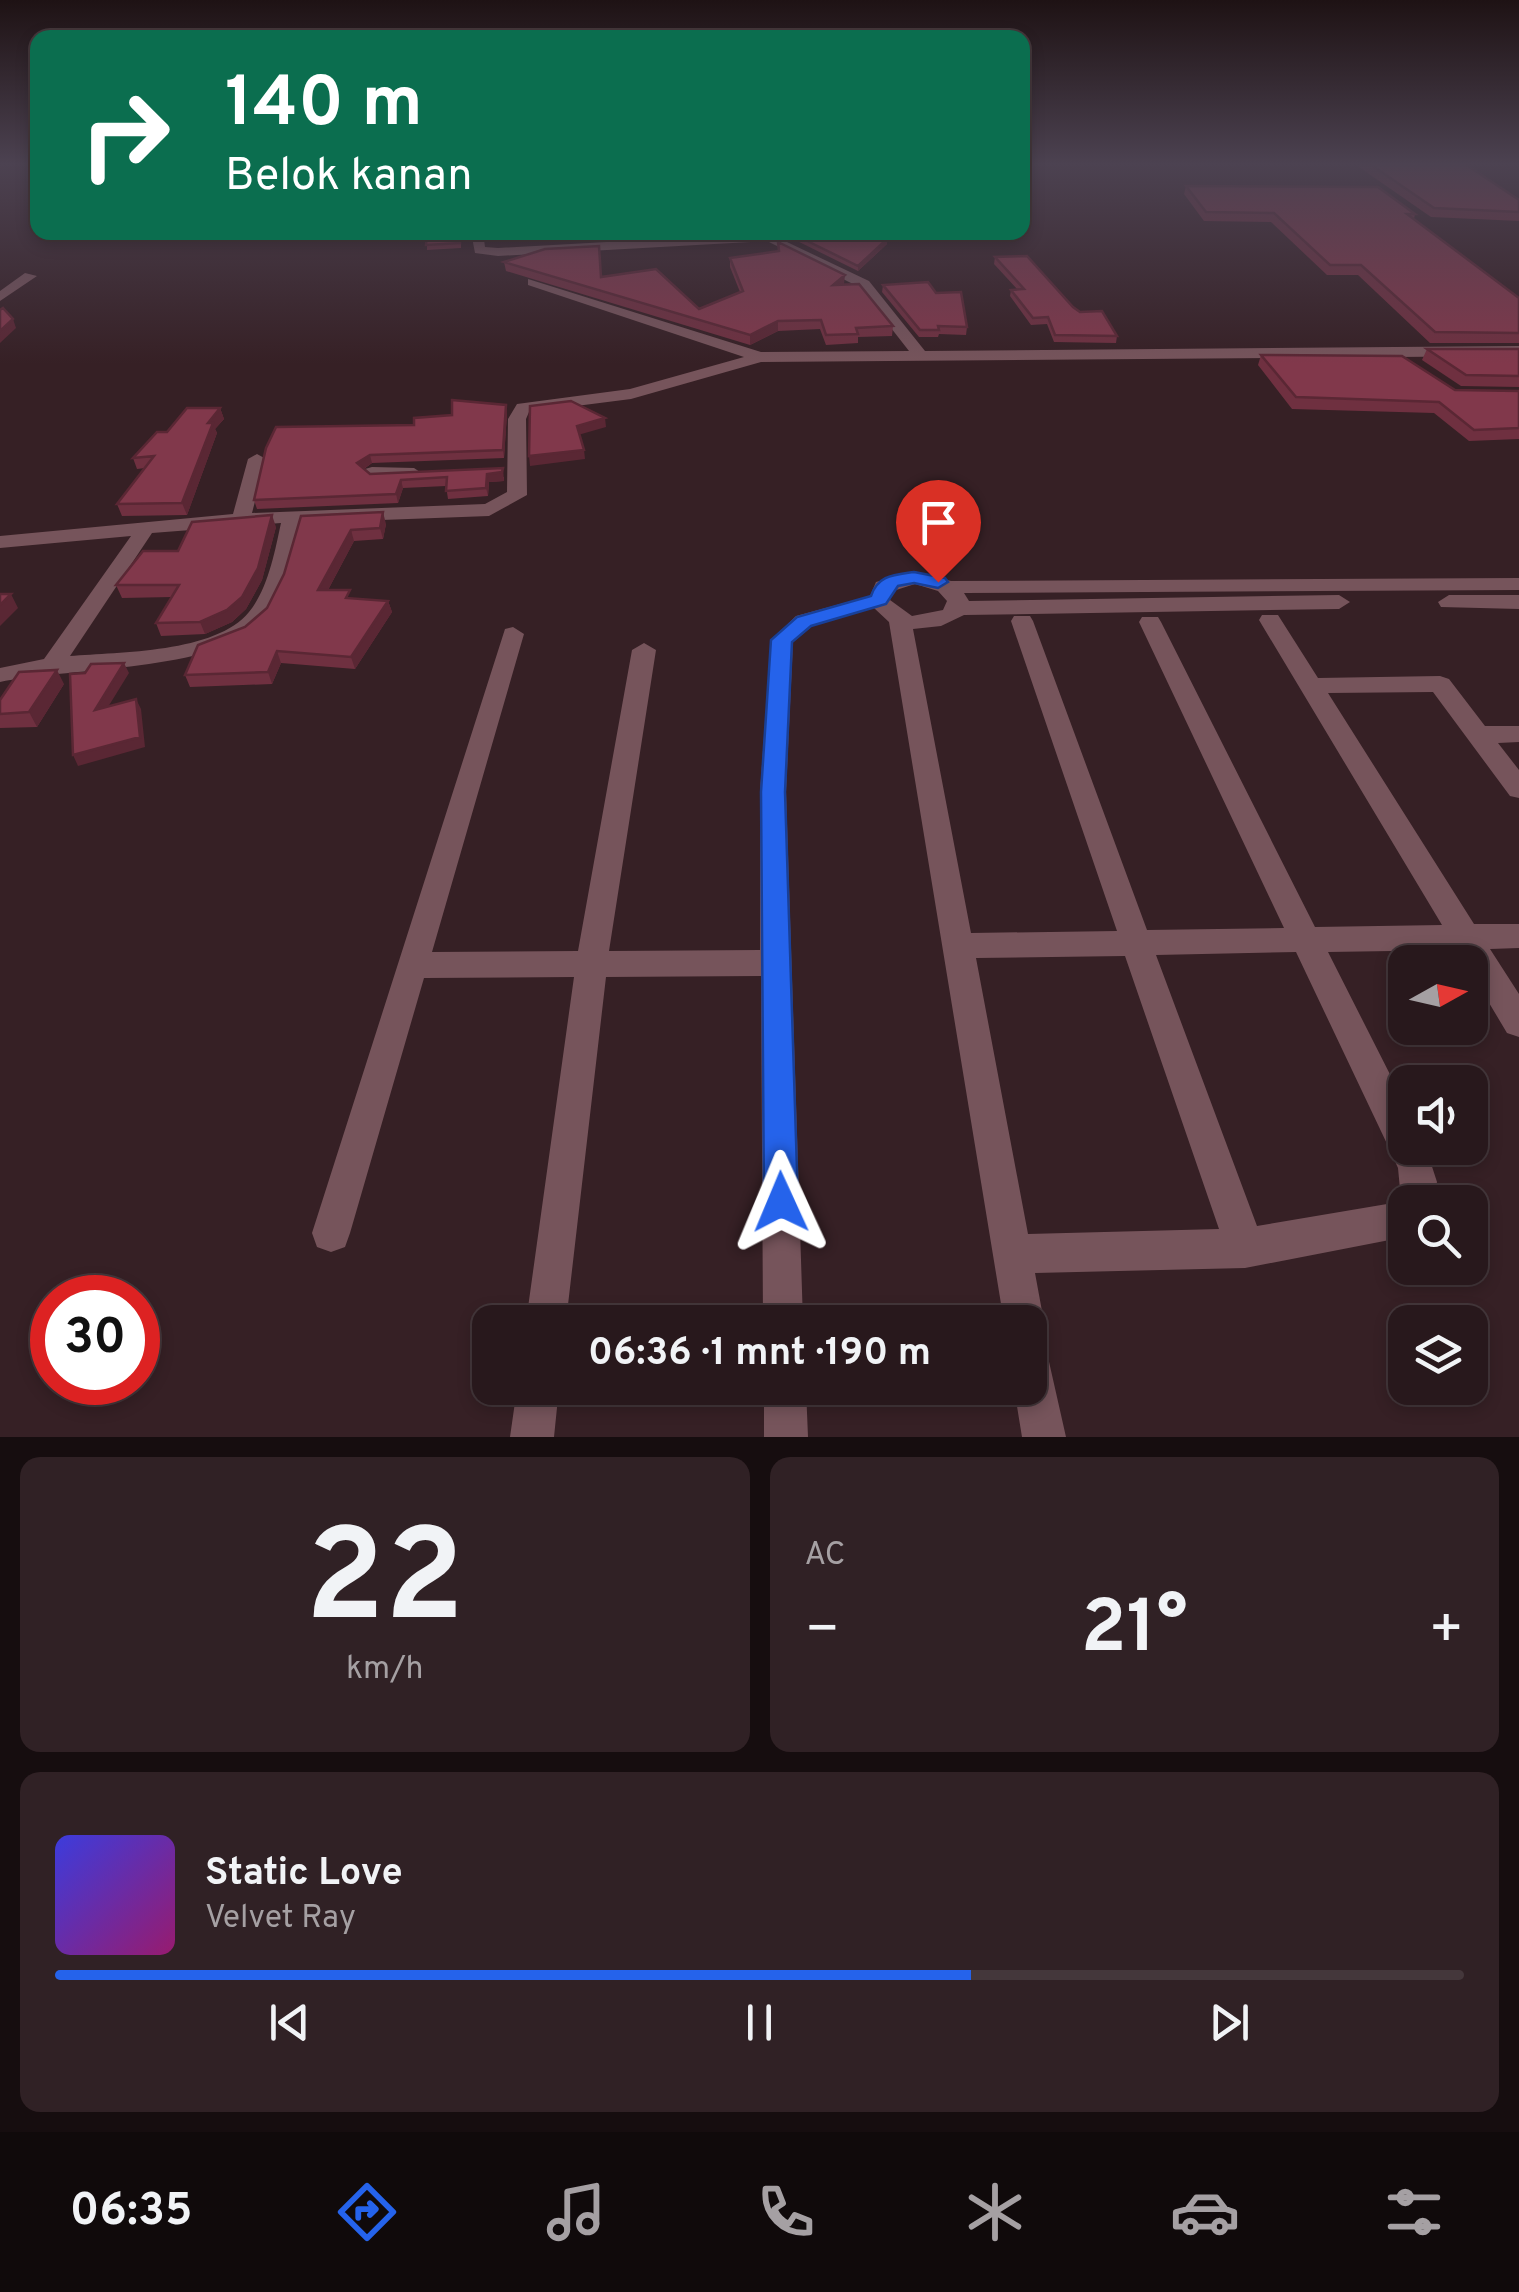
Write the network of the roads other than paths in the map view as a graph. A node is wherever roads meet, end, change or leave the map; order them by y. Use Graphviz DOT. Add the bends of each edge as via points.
graph roads {
  1 [pos="477,240"];
  2 [pos="574,240"];
  3 [pos="691,240"];
  4 [pos="774,240"];
  5 [pos="573,248"];
  6 [pos="30,276"];
  7 [pos="533,282"];
  8 [pos="0,296"];
  9 [pos="1519,351"];
  10 [pos="1393,352"];
  11 [pos="920,356"];
  12 [pos="760,357"];
  13 [pos="1425,376"];
  14 [pos="257,459"];
  15 [pos="372,474"];
  16 [pos="394,514"];
  17 [pos="292,516"];
  18 [pos="241,519"];
  19 [pos="146,528"];
  20 [pos="0,542"];
  21 [pos="1519,584"];
  22 [pos="952,597"];
  23 [pos="1519,602"];
  24 [pos="890,610"];
  25 [pos="1270,620"];
  26 [pos="1022,621"];
  27 [pos="1150,622"];
  28 [pos="513,634"];
  29 [pos="644,650"];
  30 [pos="54,662"];
  31 [pos="8,670"];
  32 [pos="1311,686"];
  33 [pos="1519,734"];
  34 [pos="1478,735"];
  35 [pos="1519,789"];
  36 [pos="1519,936"];
  37 [pos="1466,937"];
  38 [pos="1306,940"];
  39 [pos="1136,942"];
  40 [pos="958,946"];
  41 [pos="776,963"];
  42 [pos="415,965"];
  43 [pos="591,966"];
  44 [pos="1519,1023"];
  45 [pos="1388,1108"];
  46 [pos="1388,1222"];
  47 [pos="331,1233"];
  48 [pos="1245,1248"];
  49 [pos="1012,1254"];
  50 [pos="548,1305"];
  51 [pos="783,1305"];
  52 [pos="1021,1305"];
  53 [pos="536,1405"];
  54 [pos="785,1405"];
  55 [pos="1038,1405"];
  56 [pos="532,1437"];
  57 [pos="786,1437"];
  58 [pos="1044,1437"];
  1 -- 5 [label="street" via="484,251"];
  2 -- 5 [label="street"];
  3 -- 5 [label="street"];
  4 -- 11 [label="street" via="864,284"];
  6 -- 8 [label="street"];
  7 -- 12 [label="street"];
  9 -- 10 [label="street"];
  10 -- 11 [label="street"];
  10 -- 13 [label="street"];
  11 -- 12 [label="street"];
  12 -- 16 [label="street" via="613,398 524,408 510,468 517,495 497,507"];
  14 -- 18 [label="street"];
  15 -- 16 [label="street" via="422,474"];
  16 -- 17 [label="street"];
  17 -- 18 [label="street"];
  17 -- 30 [label="street" via="259,615 236,635 202,649"];
  18 -- 19 [label="street"];
  19 -- 20 [label="street"];
  19 -- 30 [label="street"];
  21 -- 22 [label="street"];
  22 -- 23 [label="street"];
  22 -- 24 [label="street" via="935,622"];
  22 -- 24 [label="street" via="926,579 902,579 884,586"];
  24 -- 40 [label="street"];
  24 -- 41 [label="street" via="804,621 782,640 773,792"];
  25 -- 32 [label="street"];
  26 -- 39 [label="street"];
  27 -- 38 [label="street"];
  28 -- 42 [label="street"];
  29 -- 43 [label="street"];
  30 -- 31 [label="street"];
  32 -- 34 [label="street" via="1440,684"];
  32 -- 37 [label="street"];
  33 -- 34 [label="street"];
  34 -- 35 [label="street"];
  36 -- 37 [label="street"];
  37 -- 38 [label="street"];
  37 -- 44 [label="street"];
  38 -- 39 [label="street"];
  38 -- 45 [label="street"];
  39 -- 40 [label="street"];
  39 -- 48 [label="street"];
  40 -- 49 [label="street"];
  41 -- 43 [label="street"];
  41 -- 51 [label="street"];
  42 -- 43 [label="street"];
  42 -- 47 [label="street"];
  43 -- 50 [label="street"];
  46 -- 48 [label="street"];
  48 -- 49 [label="street"];
  49 -- 52 [label="street"];
  53 -- 56 [label="street"];
  54 -- 57 [label="street"];
  55 -- 58 [label="street"];
}
